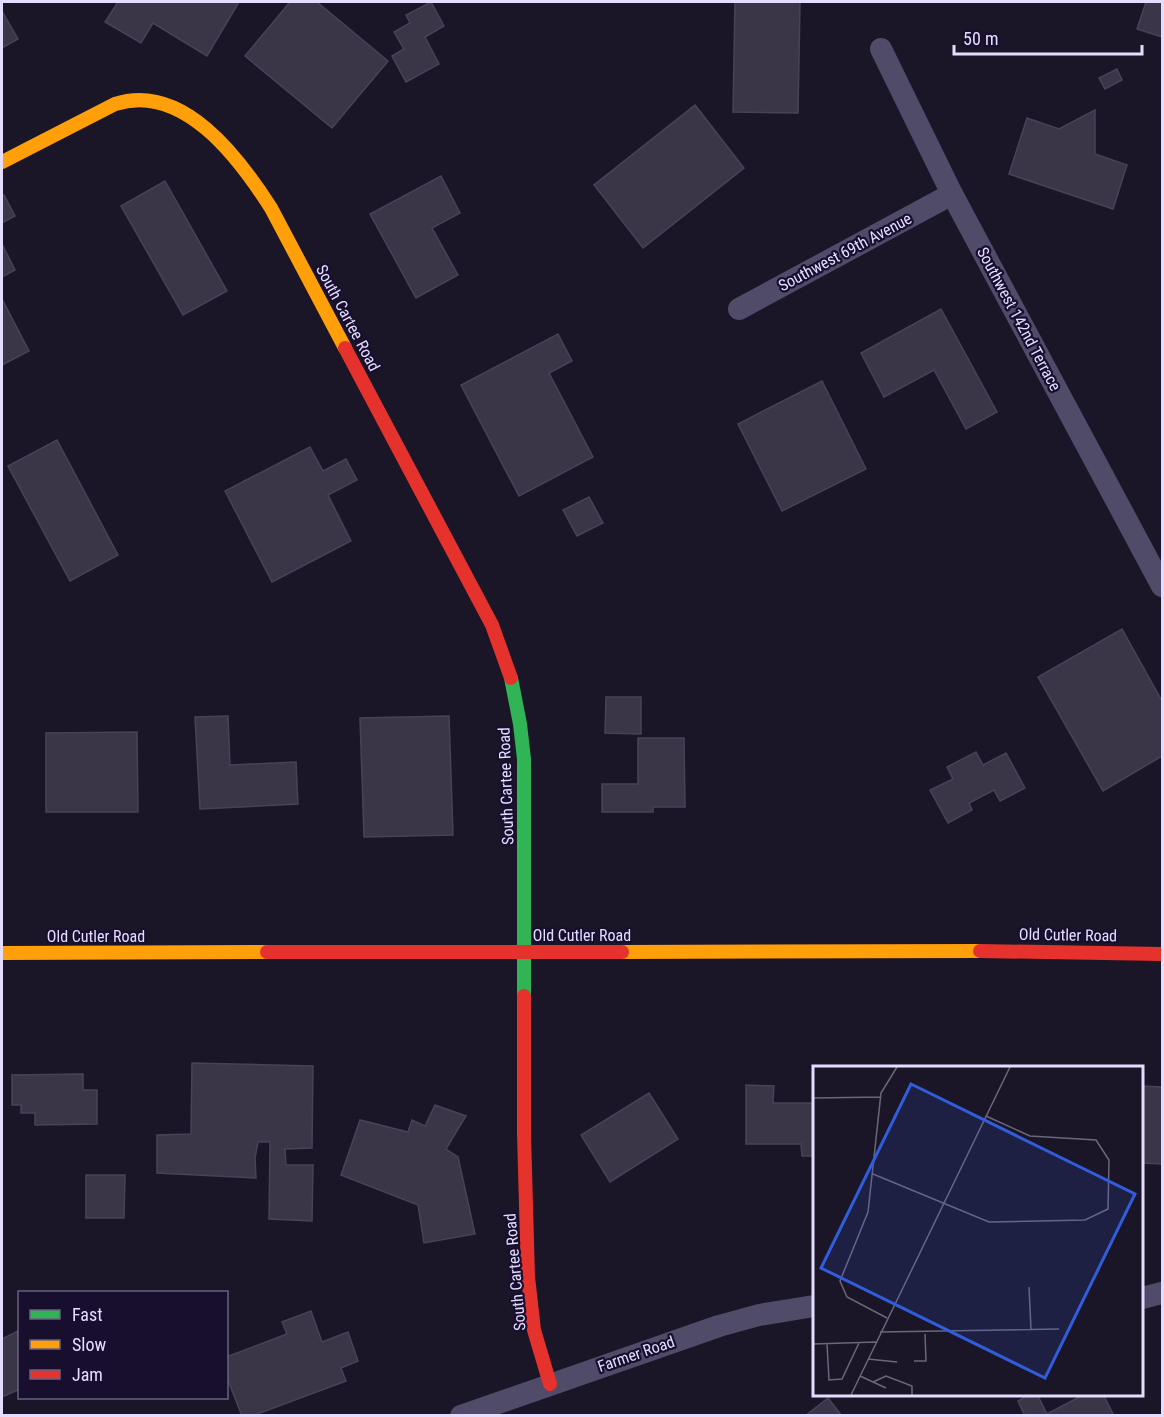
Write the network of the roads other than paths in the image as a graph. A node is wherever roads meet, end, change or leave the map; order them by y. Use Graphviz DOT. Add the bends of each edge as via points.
graph roads {
  1 [pos="881,49"];
  2 [pos="2,162"];
  3 [pos="952,194"];
  4 [pos="739,309"];
  5 [pos="1162,586"];
  6 [pos="524,952"];
  7 [pos="2,953"];
  8 [pos="1162,954"];
  9 [pos="1162,1293"];
  10 [pos="1143,1298"];
  11 [pos="813,1306"];
  12 [pos="550,1384"];
  13 [pos="461,1416"];
  1 -- 3 [label="street, Southwest 142nd Terrace"];
  2 -- 6 [label="street, South Cartee Road" via="128,100 163,102 201,126 243,168 271,208 503,651 517,700 524,759"];
  3 -- 4 [label="street, Southwest 69th Avenue"];
  3 -- 5 [label="street, Southwest 142nd Terrace"];
  6 -- 7 [label="street, Old Cutler Road"];
  6 -- 8 [label="street, Old Cutler Road"];
  6 -- 12 [label="street, South Cartee Road" via="528,1277 534,1330"];
  9 -- 10 [label="street"];
  11 -- 12 [label="street, Farmer Road" via="719,1326"];
  12 -- 13 [label="street, Farmer Road"];
}
